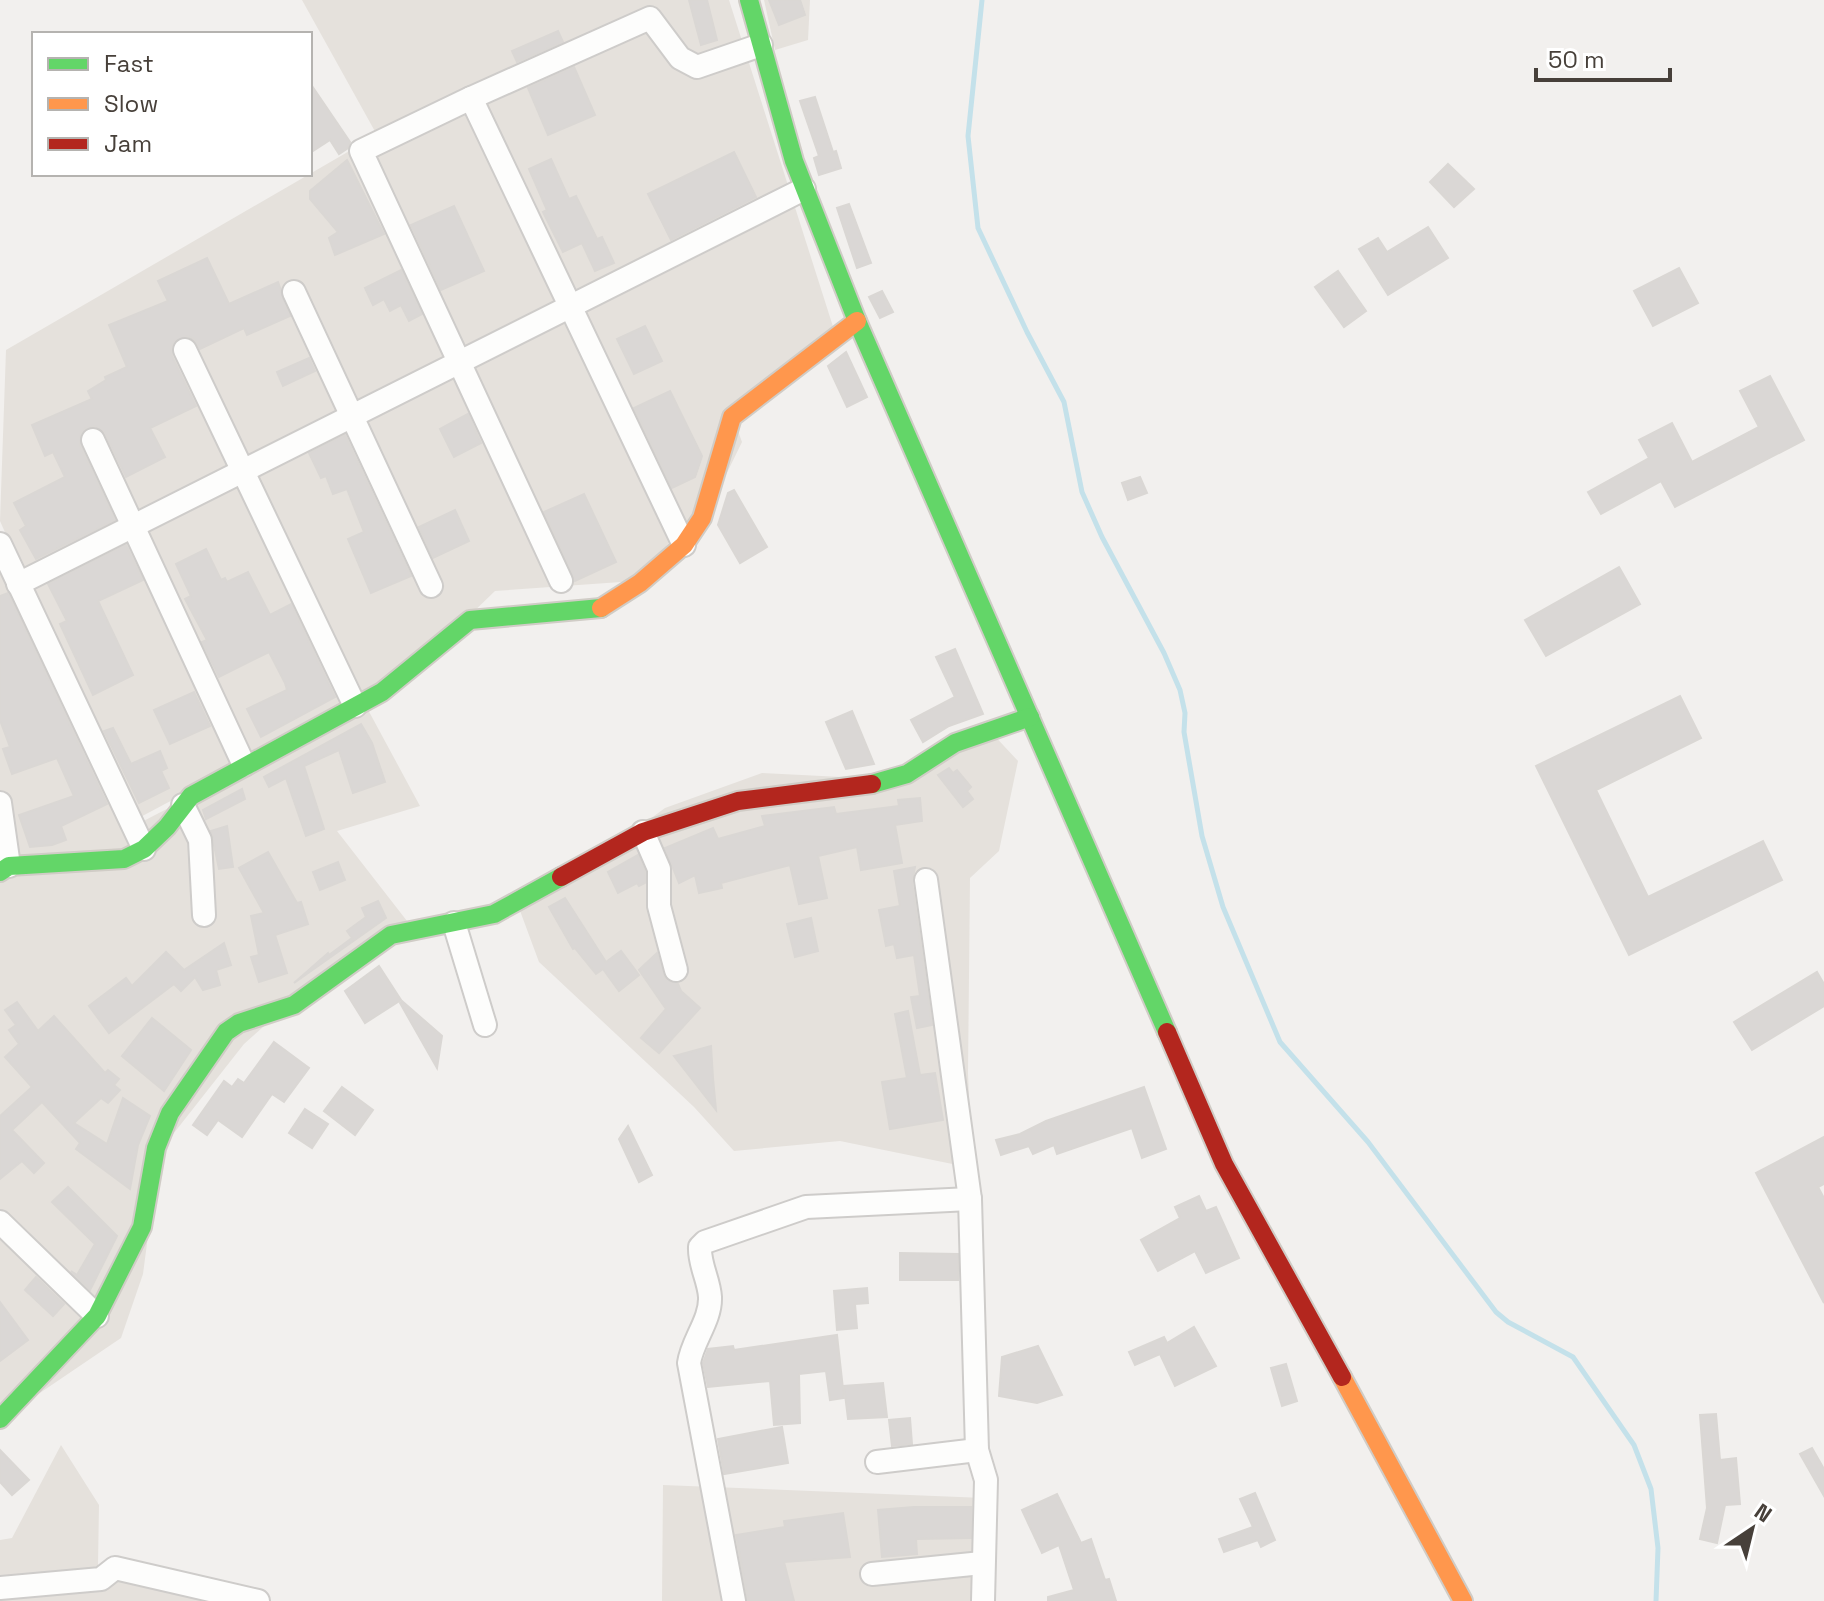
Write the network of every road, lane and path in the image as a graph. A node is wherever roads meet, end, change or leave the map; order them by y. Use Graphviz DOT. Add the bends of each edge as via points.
graph roads {
  1 [pos="749,0"];
  2 [pos="761,45"];
  3 [pos="471,98"];
  4 [pos="804,189"];
  5 [pos="294,292"];
  6 [pos="570,307"];
  7 [pos="857,321"];
  8 [pos="185,350"];
  9 [pos="459,362"];
  10 [pos="352,416"];
  11 [pos="93,440"];
  12 [pos="243,471"];
  13 [pos="133,526"];
  14 [pos="0,544"];
  15 [pos="684,545"];
  16 [pos="561,581"];
  17 [pos="18,584"];
  18 [pos="431,586"];
  19 [pos="355,706"];
  20 [pos="1030,717"];
  21 [pos="244,765"];
  22 [pos="0,803"];
  23 [pos="183,805"];
  24 [pos="643,832"];
  25 [pos="144,849"];
  26 [pos="5,869"];
  27 [pos="926,880"];
  28 [pos="204,915"];
  29 [pos="454,923"];
  30 [pos="676,970"];
  31 [pos="485,1025"];
  32 [pos="970,1199"];
  33 [pos="0,1222"];
  34 [pos="97,1316"];
  35 [pos="0,1419"];
  36 [pos="977,1450"];
  37 [pos="877,1462"];
  38 [pos="982,1563"];
  39 [pos="872,1574"];
  40 [pos="0,1588"];
  41 [pos="1457,1598"];
  42 [pos="258,1601"];
  43 [pos="734,1601"];
  44 [pos="983,1601"];
  1 -- 2 [label="street"];
  2 -- 3 [label="street" via="697,67 680,58 650,18"];
  2 -- 4 [label="street"];
  3 -- 6 [label="street"];
  3 -- 9 [label="street" via="361,151"];
  4 -- 6 [label="street"];
  4 -- 7 [label="street"];
  5 -- 10 [label="street"];
  6 -- 9 [label="street"];
  6 -- 15 [label="street"];
  7 -- 15 [label="street" via="732,417 702,518"];
  7 -- 20 [label="street"];
  8 -- 12 [label="street"];
  9 -- 10 [label="street"];
  9 -- 16 [label="street"];
  10 -- 12 [label="street"];
  10 -- 18 [label="street"];
  11 -- 13 [label="street"];
  12 -- 13 [label="street"];
  12 -- 19 [label="street"];
  13 -- 17 [label="street"];
  13 -- 21 [label="street"];
  14 -- 17 [label="street"];
  15 -- 19 [label="street" via="602,608 470,620 382,692"];
  17 -- 25 [label="street"];
  19 -- 21 [label="street"];
  20 -- 24 [label="street" via="955,743 907,774 872,784 738,801"];
  20 -- 41 [label="street" via="1224,1164 1412,1504"];
  21 -- 23 [label="street"];
  22 -- 26 [label="street"];
  23 -- 25 [label="street"];
  23 -- 28 [label="street" via="200,840"];
  24 -- 29 [label="street" via="494,914"];
  24 -- 30 [label="street" via="659,869 659,906"];
  25 -- 26 [label="street" via="124,859"];
  27 -- 32 [label="street"];
  29 -- 31 [label="street"];
  29 -- 34 [label="street" via="391,935 294,1005 226,1032 170,1113 156,1148 142,1227"];
  32 -- 36 [label="street"];
  32 -- 43 [label="street" via="806,1207 700,1247 710,1297 689,1363"];
  33 -- 34 [label="street"];
  34 -- 35 [label="street"];
  36 -- 37 [label="street"];
  36 -- 38 [label="street" via="986,1480"];
  38 -- 39 [label="street"];
  38 -- 44 [label="street"];
  40 -- 42 [label="street" via="101,1579 115,1568"];
}
